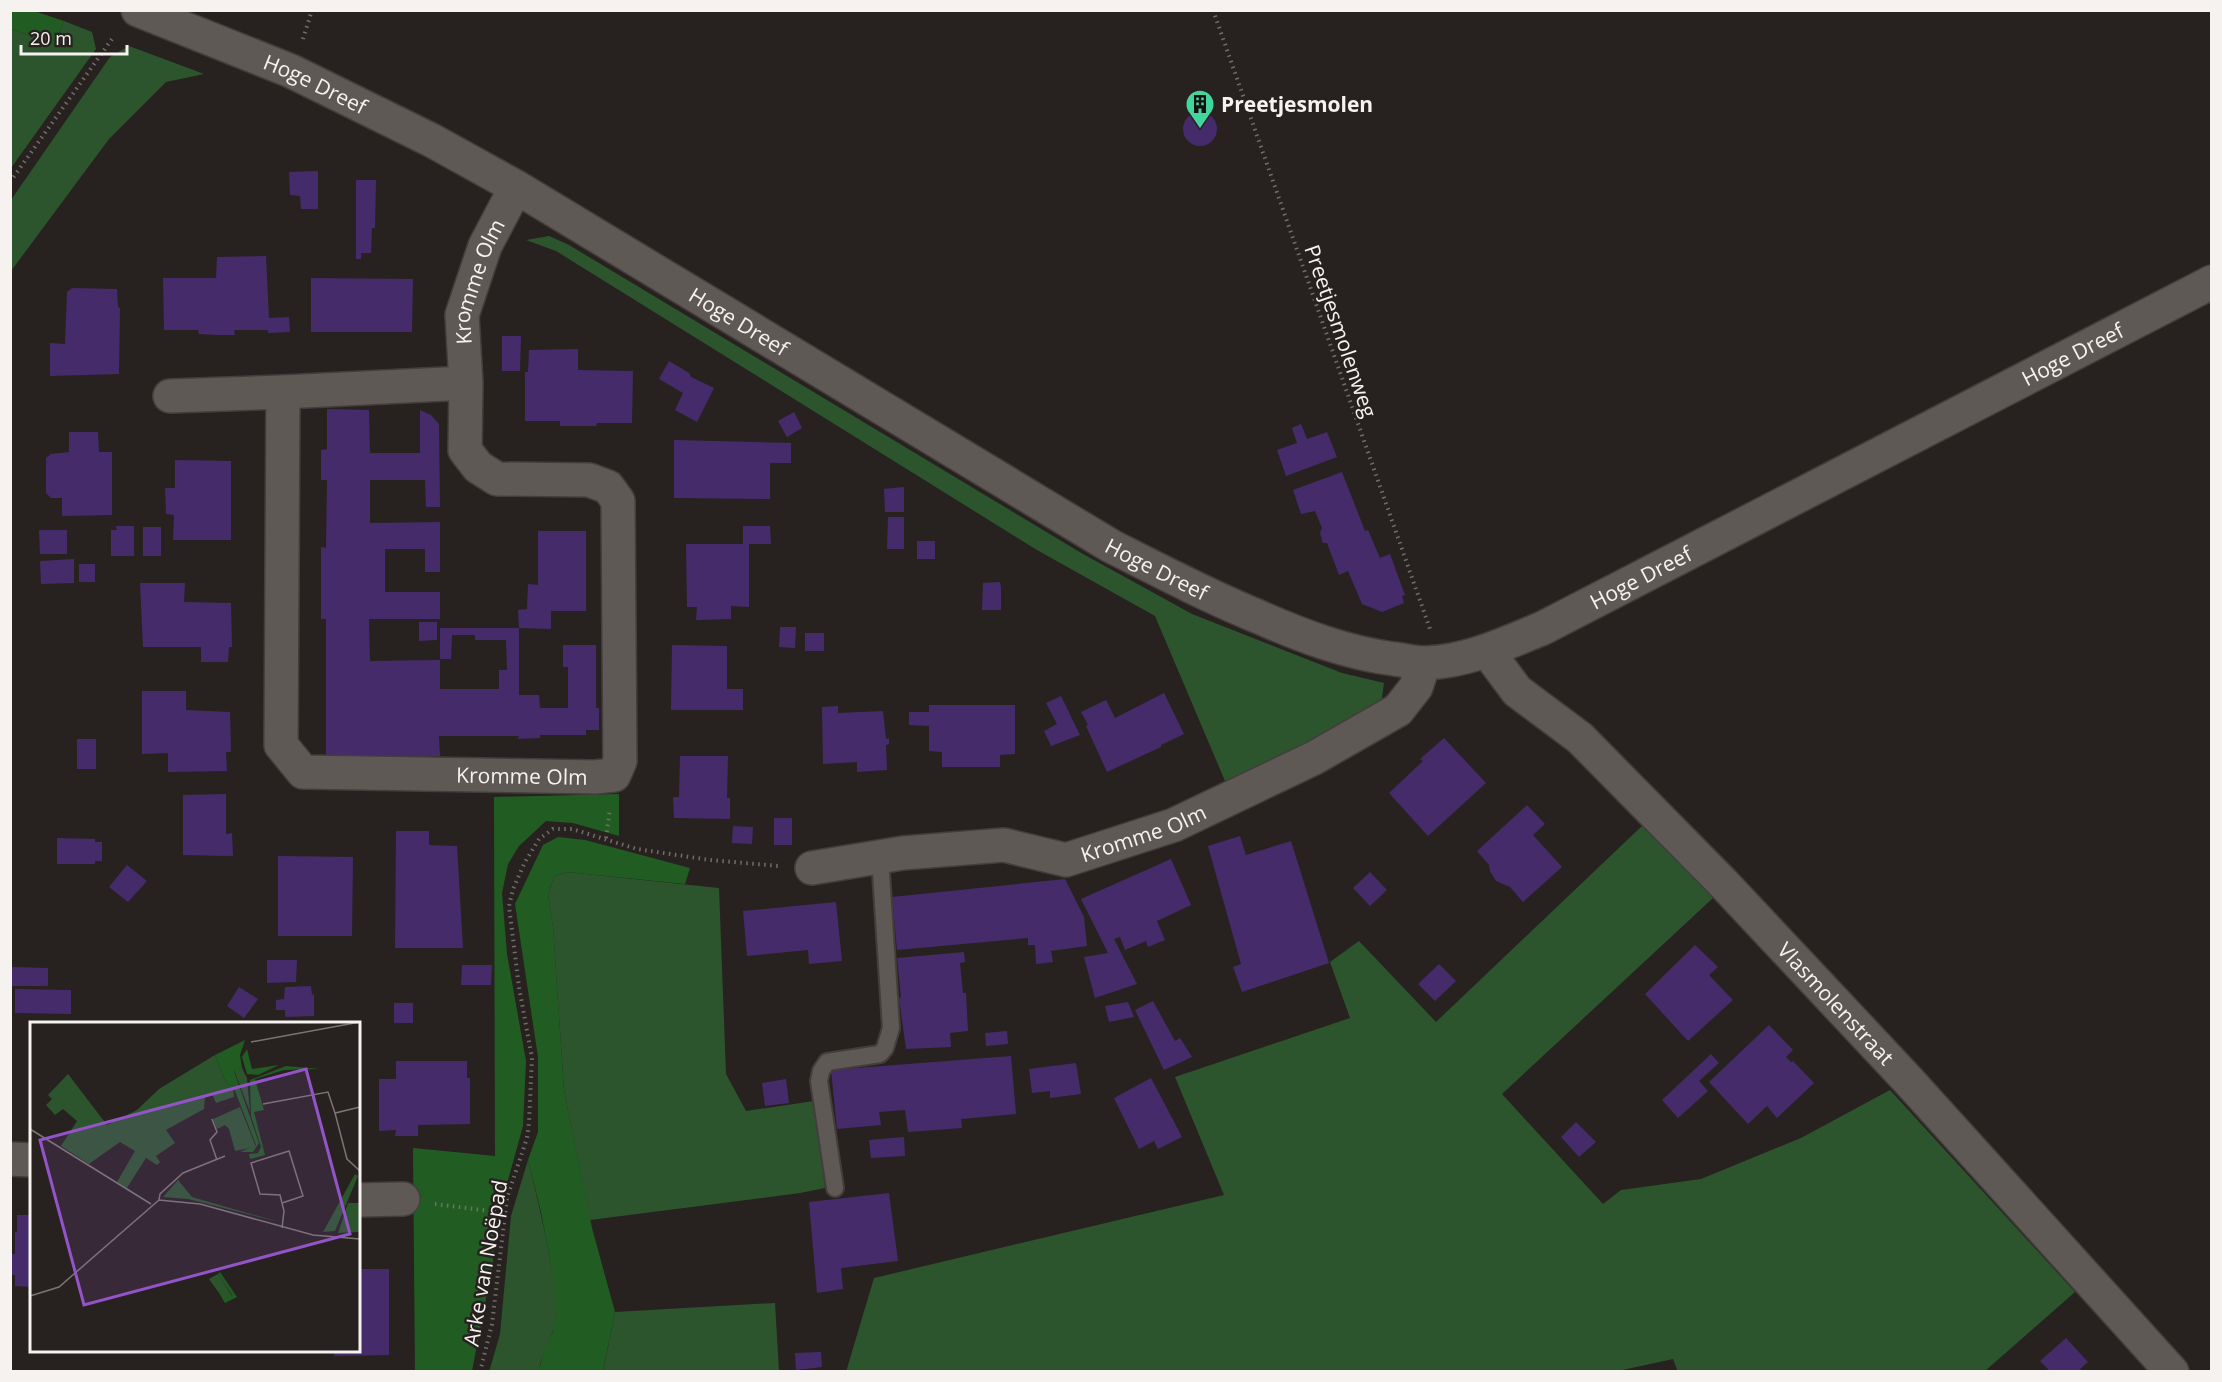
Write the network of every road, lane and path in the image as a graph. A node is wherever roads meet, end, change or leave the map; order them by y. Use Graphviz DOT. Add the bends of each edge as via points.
graph roads {
  1 [pos="1213,10"];
  2 [pos="128,20"];
  3 [pos="10,182"];
  4 [pos="516,187"];
  5 [pos="2211,282"];
  6 [pos="466,383"];
  7 [pos="283,392"];
  8 [pos="170,396"];
  9 [pos="1488,652"];
  10 [pos="1424,663"];
  11 [pos="880,857"];
  12 [pos="812,868"];
  13 [pos="10,1159"];
  14 [pos="30,1160"];
  15 [pos="835,1188"];
  16 [pos="403,1199"];
  17 [pos="360,1200"];
  18 [pos="506,1213"];
  19 [pos="480,1371"];
  20 [pos="2172,1371"];
  1 -- 10 [label="path, Preetjesmolenweg" via="1430,627"];
  2 -- 3 [label="path"];
  2 -- 4 [label="street, Hoge Dreef" via="291,71"];
  4 -- 6 [label="street, Kromme Olm" via="485,246 462,315"];
  4 -- 10 [label="street, Hoge Dreef" via="1110,546 1202,593 1326,644 1373,657"];
  5 -- 9 [label="street, Hoge Dreef" via="1554,622"];
  6 -- 7 [label="street"];
  6 -- 7 [label="street, Kromme Olm" via="465,450 478,466 497,479 589,480 608,486 618,501 620,761 614,775 303,772 281,745"];
  7 -- 8 [label="street"];
  9 -- 10 [label="street, Hoge Dreef"];
  9 -- 20 [label="street, Vlasmolenstraat" via="1517,691 1580,738 1725,885"];
  10 -- 11 [label="street, Kromme Olm" via="1416,687 1398,710 1314,758 1174,825 1066,860 1004,846"];
  11 -- 12 [label="street, Kromme Olm"];
  11 -- 15 [label="lane" via="891,1028 880,1054 827,1062 821,1071 819,1081"];
  12 -- 18 [label="path, Arke van Noëpad" via="710,860 637,849 572,829 553,829 539,839 525,862 509,906 532,1058 527,1138 507,1198"];
  13 -- 14 [label="street"];
  16 -- 17 [label="street"];
  16 -- 18 [label="path"];
  18 -- 19 [label="path, Arke van Noëpad" via="492,1324"];
}
